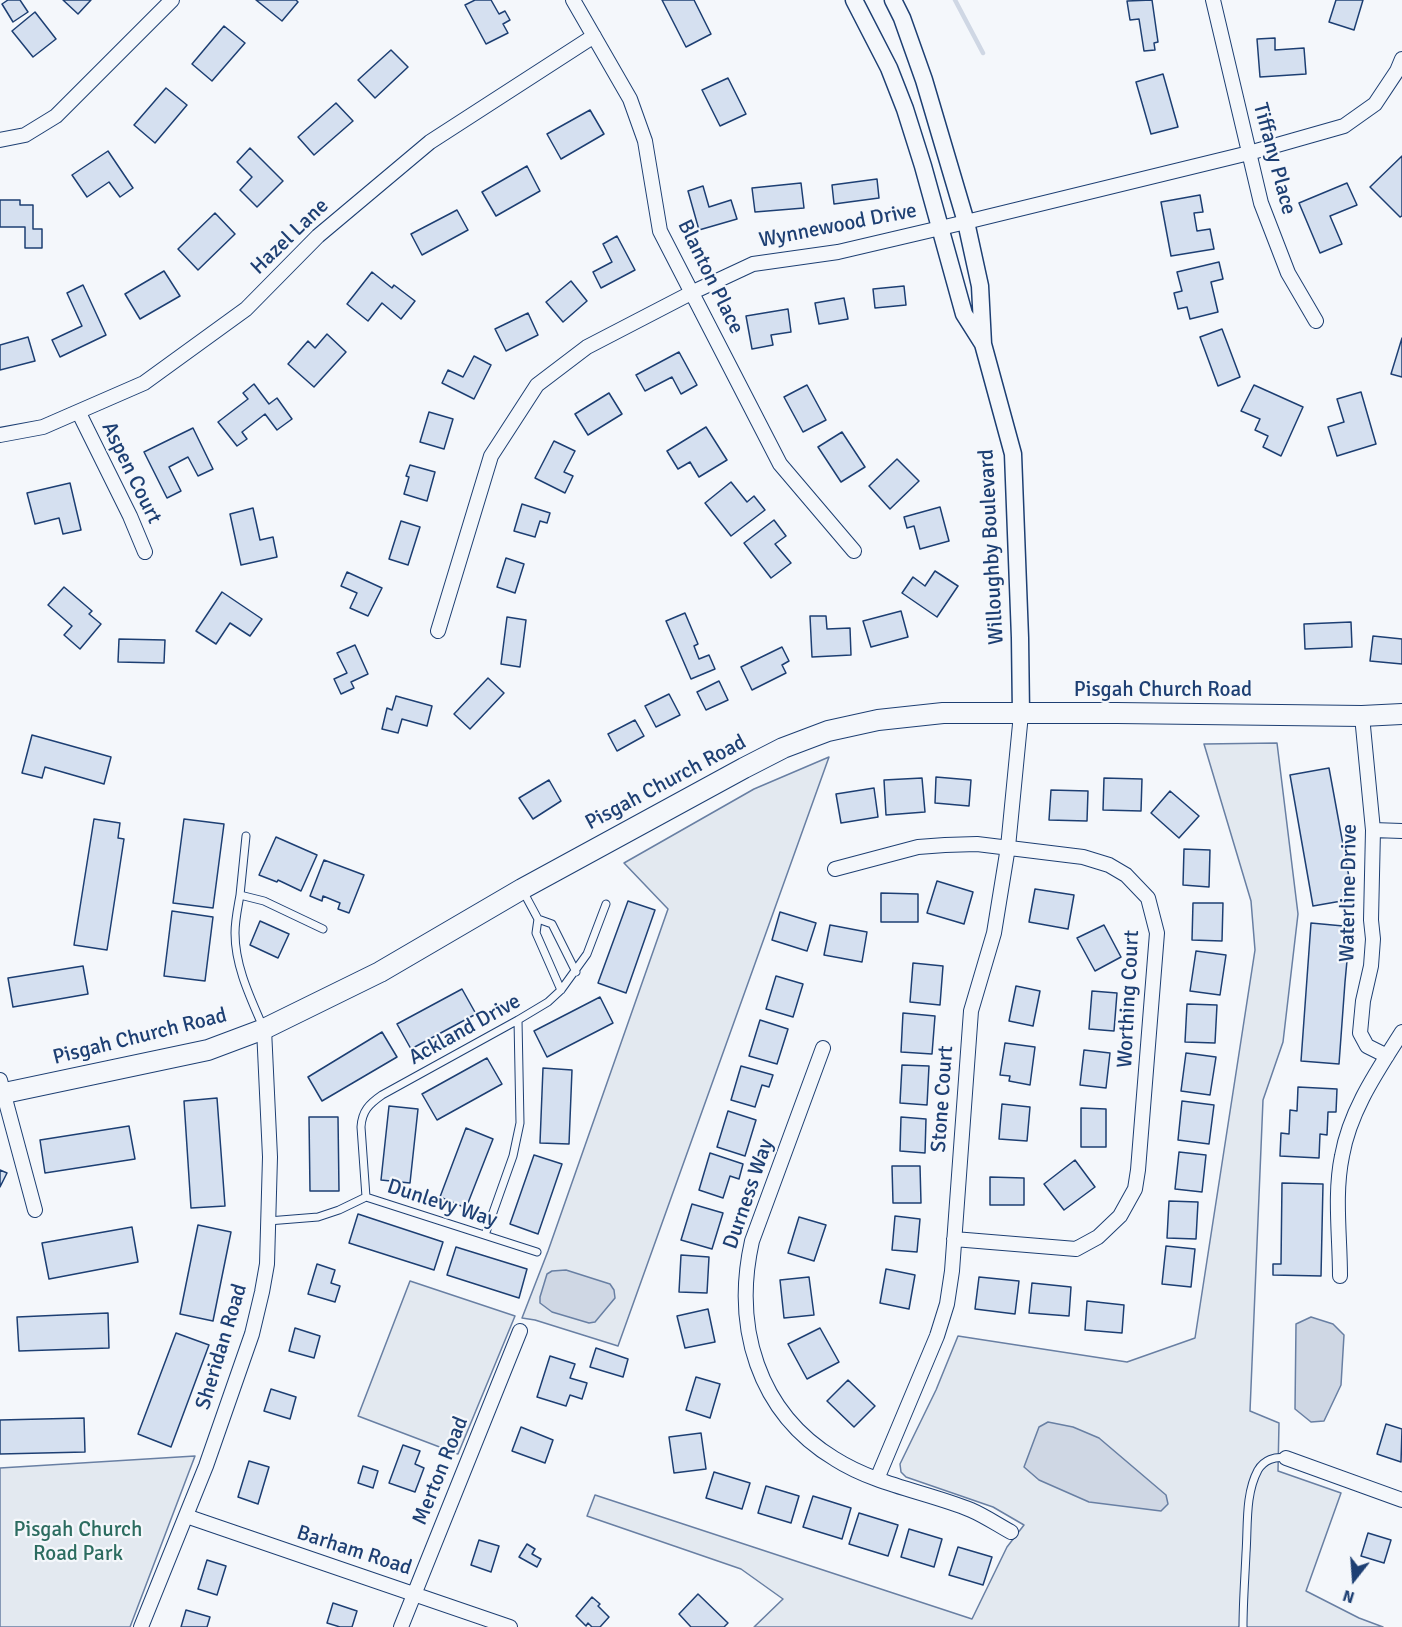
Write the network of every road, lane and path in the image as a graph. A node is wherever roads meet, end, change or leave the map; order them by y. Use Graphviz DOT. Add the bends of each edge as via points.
graph roads {
  1 [pos="172,0"];
  2 [pos="573,0"];
  3 [pos="854,0"];
  4 [pos="893,0"];
  5 [pos="1213,0"];
  6 [pos="594,36"];
  7 [pos="1402,59"];
  8 [pos="0,140"];
  9 [pos="1250,153"];
  10 [pos="966,222"];
  11 [pos="940,227"];
  12 [pos="693,292"];
  13 [pos="1316,321"];
  14 [pos="983,344"];
  15 [pos="79,413"];
  16 [pos="0,435"];
  17 [pos="854,551"];
  18 [pos="145,552"];
  19 [pos="438,630"];
  20 [pos="1021,714"];
  21 [pos="1402,714"];
  22 [pos="1362,716"];
  23 [pos="1372,830"];
  24 [pos="1402,831"];
  25 [pos="246,836"];
  26 [pos="1008,847"];
  27 [pos="835,869"];
  28 [pos="522,889"];
  29 [pos="240,895"];
  30 [pos="606,904"];
  31 [pos="538,919"];
  32 [pos="323,929"];
  33 [pos="576,972"];
  34 [pos="561,990"];
  35 [pos="518,1020"];
  36 [pos="264,1029"];
  37 [pos="1402,1032"];
  38 [pos="823,1048"];
  39 [pos="1387,1056"];
  40 [pos="1,1089"];
  41 [pos="366,1197"];
  42 [pos="35,1210"];
  43 [pos="268,1221"];
  44 [pos="485,1235"];
  45 [pos="954,1239"];
  46 [pos="537,1252"];
  47 [pos="1340,1276"];
  48 [pos="520,1331"];
  49 [pos="1286,1458"];
  50 [pos="876,1479"];
  51 [pos="1402,1500"];
  52 [pos="186,1516"];
  53 [pos="1011,1532"];
  54 [pos="415,1593"];
  55 [pos="141,1627"];
  56 [pos="401,1627"];
  57 [pos="510,1627"];
  58 [pos="1243,1627"];
  1 -- 8 [label="street" via="56,116 25,135"];
  2 -- 6 [label="street, Blanton Place"];
  3 -- 11 [label="street, Willoughby Boulevard" via="905,109"];
  4 -- 10 [label="street, Willoughby Boulevard" via="924,80"];
  5 -- 9 [label="street, Tiffany Place"];
  6 -- 12 [label="street, Blanton Place" via="630,99 645,141 660,231"];
  6 -- 15 [label="street, Hazel Lane" via="430,142 318,236 246,309 144,383"];
  7 -- 9 [label="street, Wynnewood Drive" via="1375,104 1344,126"];
  9 -- 10 [label="street, Wynnewood Drive"];
  9 -- 13 [label="street, Tiffany Place" via="1261,203 1288,273"];
  10 -- 11 [label="street, Wynnewood Drive"];
  10 -- 14 [label="street, Willoughby Boulevard" via="980,286"];
  11 -- 12 [label="street, Wynnewood Drive" via="838,252 753,264"];
  11 -- 14 [label="street, Willoughby Boulevard" via="964,314"];
  12 -- 17 [label="street, Blanton Place" via="780,465"];
  12 -- 19 [label="street, Wynnewood Drive" via="587,347 537,385 491,456"];
  14 -- 20 [label="street, Willoughby Boulevard" via="1013,454"];
  15 -- 16 [label="street, Hazel Lane" via="43,427"];
  15 -- 18 [label="street, Aspen Court"];
  20 -- 22 [label="main road, Pisgah Church Road"];
  20 -- 26 [label="street, Stone Court"];
  20 -- 28 [label="main road, Pisgah Church Road" via="943,713 878,720 828,731 744,768"];
  21 -- 22 [label="main road, Pisgah Church Road"];
  22 -- 23 [label="street, Waterline Drive"];
  23 -- 24 [label="street"];
  23 -- 39 [label="street, Waterline Drive" via="1373,939 1360,1033 1367,1046"];
  25 -- 29 [label="lane"];
  26 -- 27 [label="street, Worthing Court" via="918,847"];
  26 -- 45 [label="street, Stone Court" via="994,933 971,1011"];
  26 -- 45 [label="street, Worthing Court" via="1083,857 1109,865 1126,875 1148,898 1157,933 1138,1170 1135,1189 1120,1216 1098,1237 1076,1249"];
  28 -- 31 [label="lane"];
  28 -- 36 [label="main road, Pisgah Church Road" via="380,972"];
  29 -- 32 [label="lane" via="264,901"];
  29 -- 36 [label="lane" via="235,931 237,957"];
  30 -- 33 [label="lane, Ackland Drive"];
  31 -- 33 [label="lane" via="552,924"];
  31 -- 34 [label="lane" via="536,933"];
  33 -- 34 [label="lane, Ackland Drive"];
  34 -- 35 [label="lane, Ackland Drive"];
  35 -- 41 [label="lane, Ackland Drive" via="382,1095 366,1108 361,1127"];
  35 -- 44 [label="lane" via="520,1123"];
  36 -- 40 [label="main road, Pisgah Church Road" via="208,1050"];
  36 -- 43 [label="street, Sheridan Road" via="270,1157"];
  37 -- 39 [label="street"];
  38 -- 50 [label="street, Durness Way" via="752,1241 746,1268 746,1325 754,1356 777,1407 803,1435 835,1459"];
  39 -- 47 [label="street" via="1363,1096 1342,1156"];
  40 -- 42 [label="street"];
  41 -- 43 [label="lane, Dunlevy Way" via="318,1217"];
  41 -- 44 [label="lane, Dunlevy Way"];
  43 -- 52 [label="street, Sheridan Road" via="267,1264 252,1334"];
  44 -- 46 [label="lane, Dunlevy Way"];
  45 -- 50 [label="street, Stone Court" via="947,1304 937,1336"];
  48 -- 54 [label="street, Merton Road"];
  49 -- 51 [label="street"];
  49 -- 58 [label="lane" via="1267,1461 1252,1484"];
  50 -- 53 [label="street, Durness Way" via="972,1511"];
  52 -- 54 [label="street, Barham Road"];
  52 -- 55 [label="street, Sheridan Road"];
  54 -- 56 [label="street, Merton Road"];
  54 -- 57 [label="street, Barham Road"];
}
